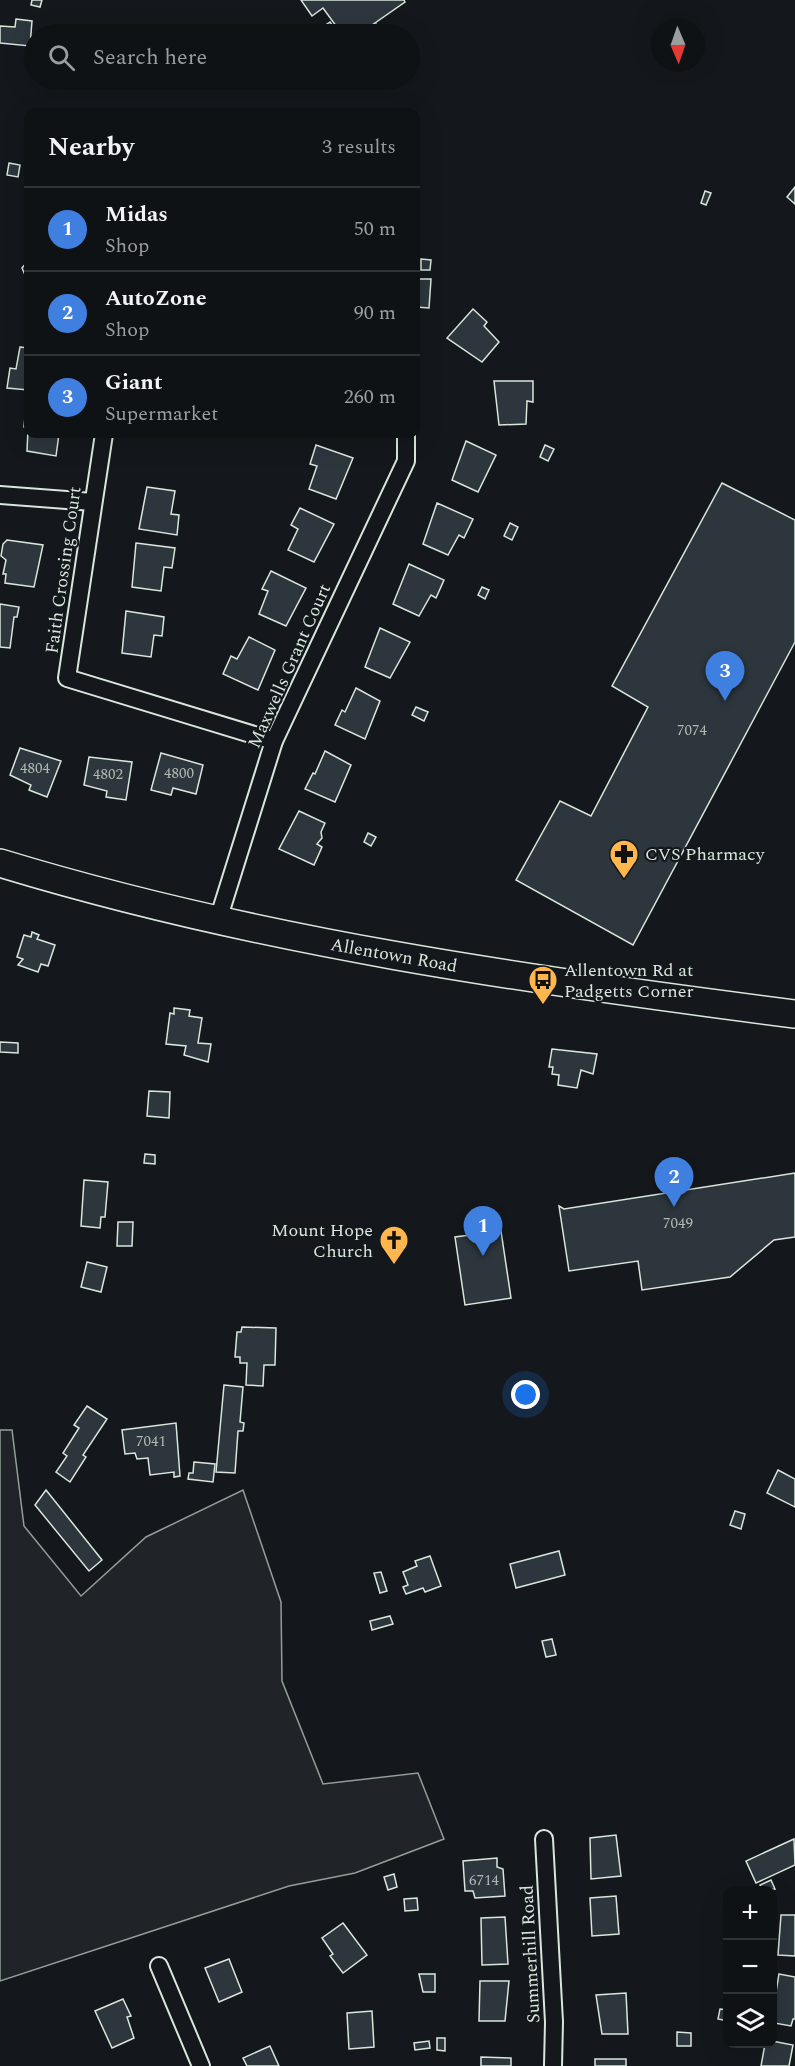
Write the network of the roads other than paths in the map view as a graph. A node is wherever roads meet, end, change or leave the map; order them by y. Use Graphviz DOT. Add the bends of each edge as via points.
graph roads {
  1 [pos="103,438"];
  2 [pos="406,438"];
  3 [pos="0,495"];
  4 [pos="93,502"];
  5 [pos="274,741"];
  6 [pos="0,863"];
  7 [pos="219,920"];
  8 [pos="795,1014"];
  9 [pos="544,1839"];
  10 [pos="159,1966"];
  11 [pos="201,2066"];
  12 [pos="553,2066"];
  1 -- 4 [label="street, Faith Crossing Court"];
  2 -- 5 [label="street, Maxwells Grant Court" via="406,461"];
  3 -- 4 [label="street"];
  4 -- 5 [label="street, Faith Crossing Court" via="68,678"];
  5 -- 7 [label="street, Maxwells Grant Court"];
  6 -- 7 [label="main road, Allentown Road"];
  7 -- 8 [label="main road, Allentown Road" via="515,976"];
  9 -- 12 [label="street, Summerhill Road"];
  10 -- 11 [label="street"];
}
